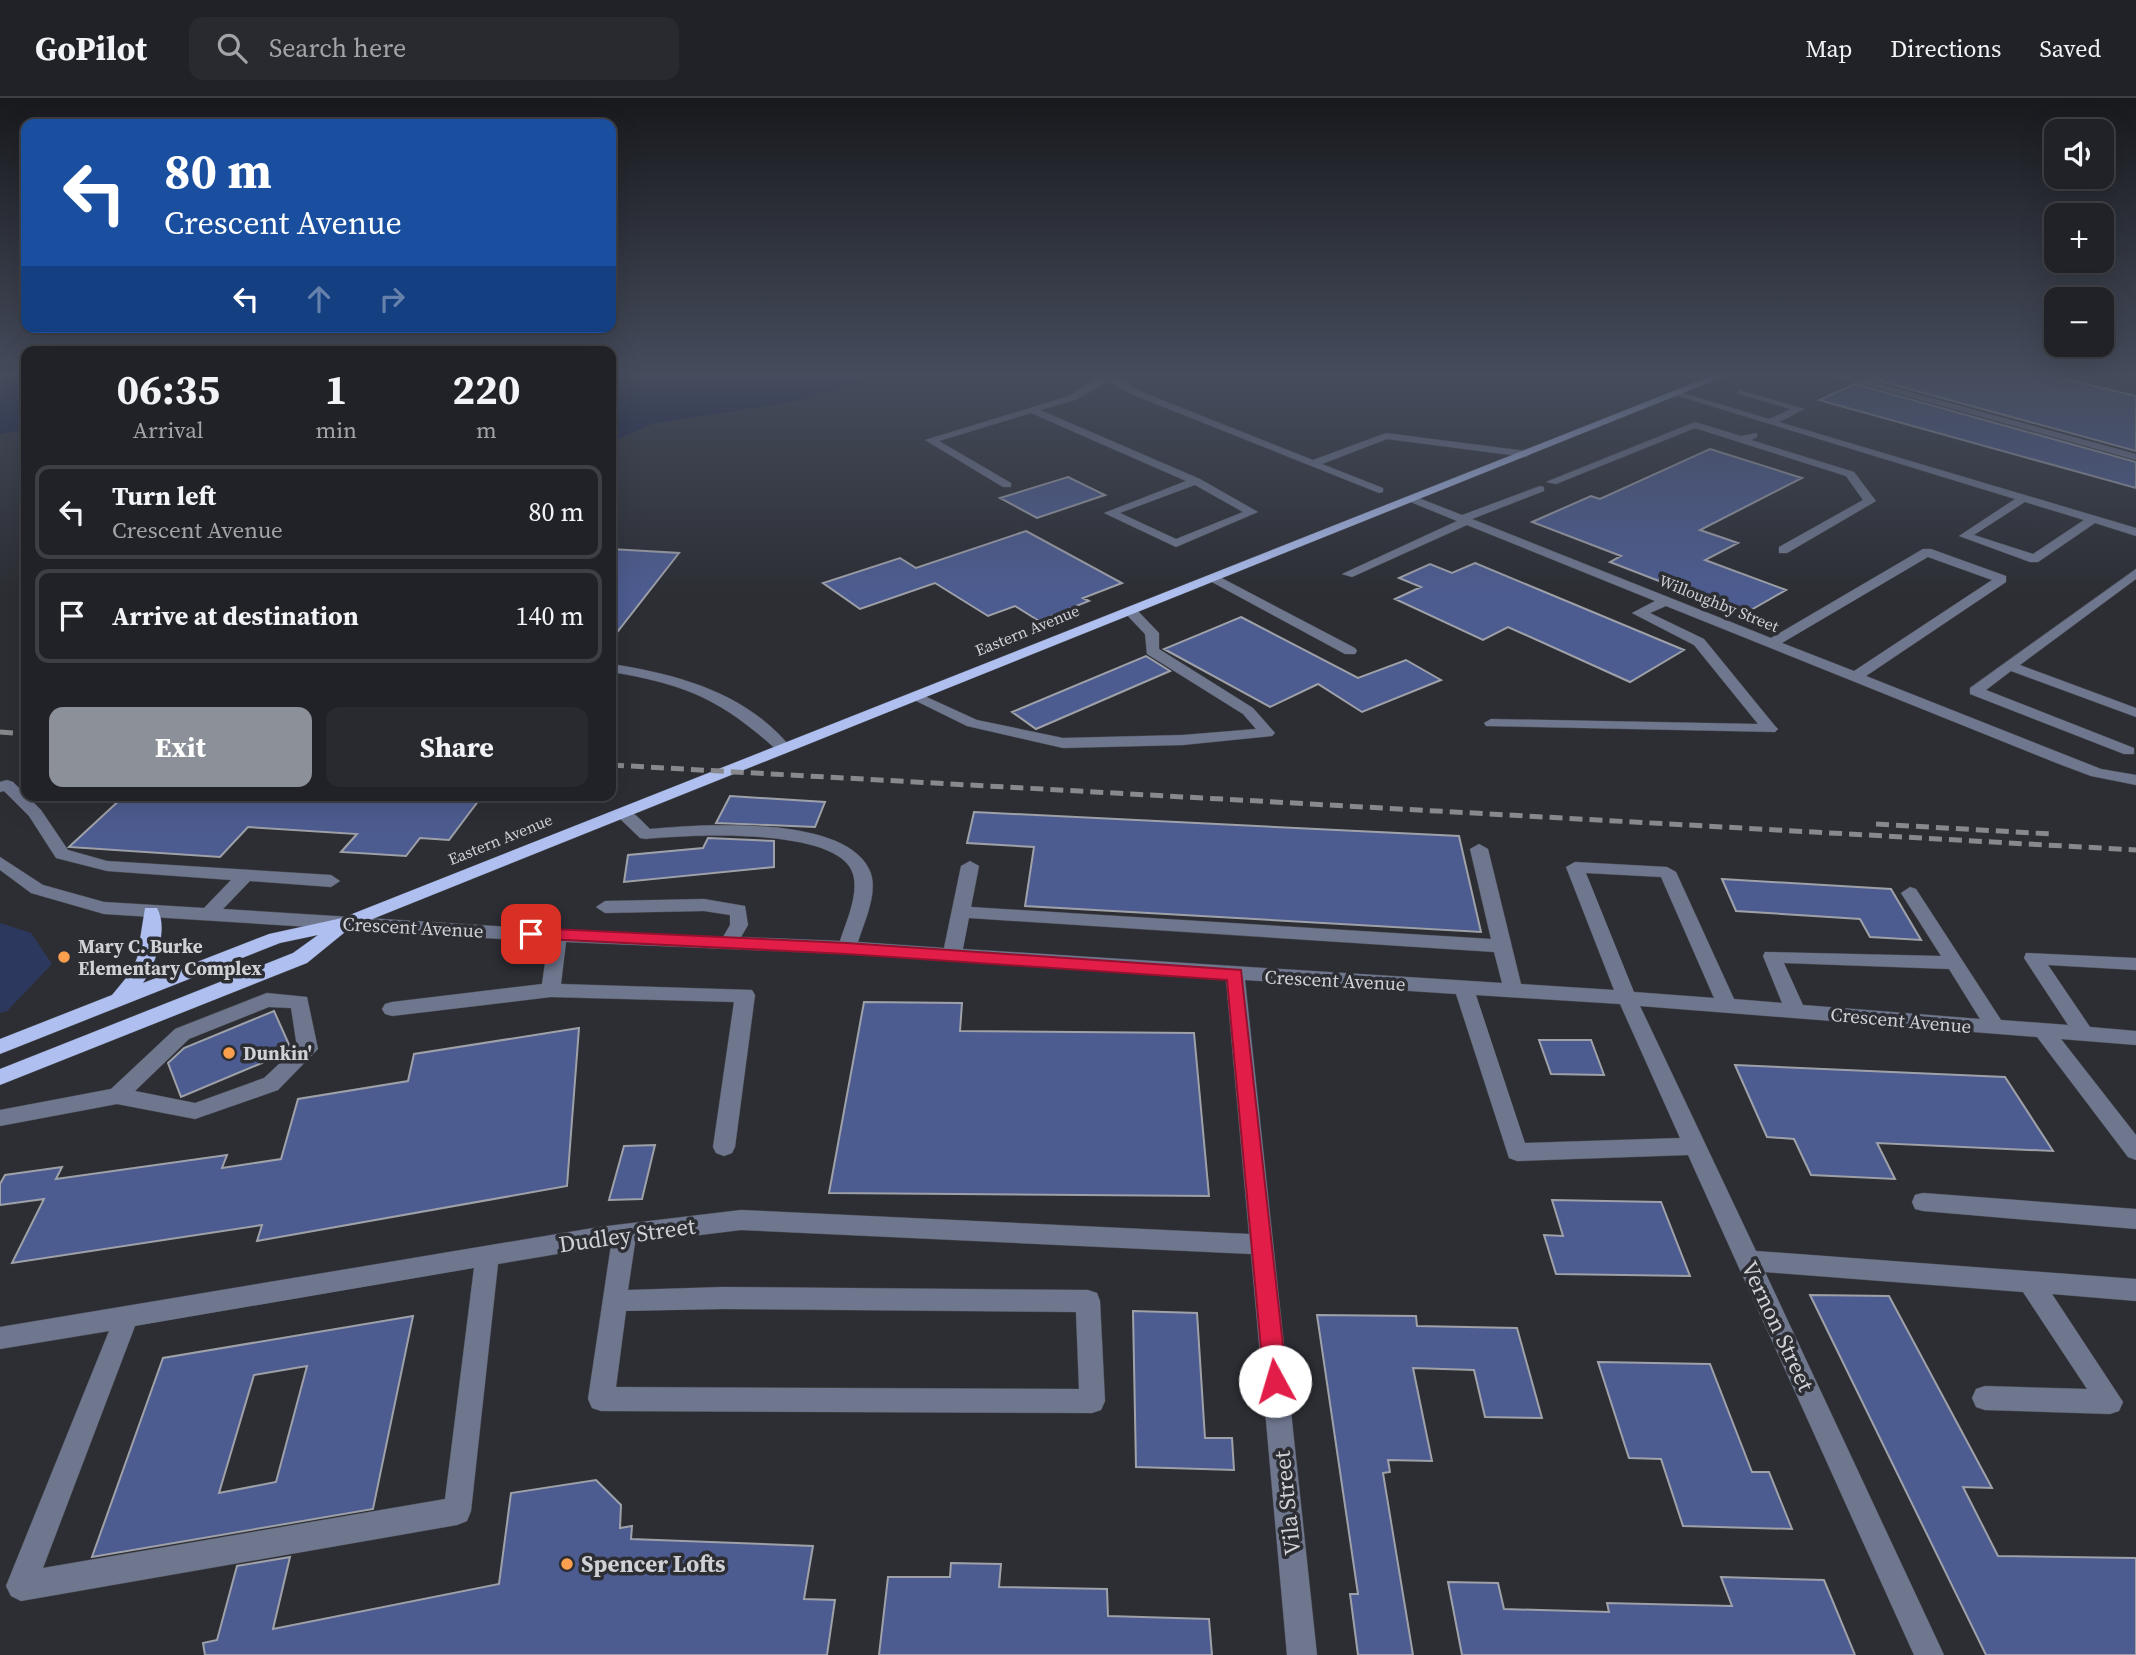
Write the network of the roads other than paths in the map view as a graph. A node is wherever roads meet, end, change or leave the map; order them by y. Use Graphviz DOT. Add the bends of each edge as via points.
graph roads {
  1 [pos="943,448"];
  2 [pos="1119,448"];
  3 [pos="1275,448"];
  4 [pos="1355,448"];
  5 [pos="1477,448"];
  6 [pos="1542,448"];
  7 [pos="1638,448"];
  8 [pos="1766,448"];
  9 [pos="1856,448"];
  10 [pos="2102,448"];
  11 [pos="1526,454"];
  12 [pos="2136,457"];
  13 [pos="1314,463"];
  14 [pos="1196,481"];
  15 [pos="1552,482"];
  16 [pos="1007,485"];
  17 [pos="1539,489"];
  18 [pos="1379,490"];
  19 [pos="2024,498"];
  20 [pos="1412,499"];
  21 [pos="2094,519"];
  22 [pos="1465,520"];
  23 [pos="2136,532"];
  24 [pos="1783,550"];
  25 [pos="2136,573"];
  26 [pos="1349,574"];
  27 [pos="1214,578"];
  28 [pos="1666,601"];
  29 [pos="1130,611"];
  30 [pos="1772,643"];
  31 [pos="1350,651"];
  32 [pos="2010,666"];
  33 [pos="616,669"];
  34 [pos="1855,677"];
  35 [pos="915,697"];
  36 [pos="2136,713"];
  37 [pos="1491,723"];
  38 [pos="784,749"];
  39 [pos="2129,751"];
  40 [pos="2136,780"];
  41 [pos="0,787"];
  42 [pos="21,799"];
  43 [pos="23,801"];
  44 [pos="623,813"];
  45 [pos="1479,849"];
  46 [pos="0,862"];
  47 [pos="970,866"];
  48 [pos="243,877"];
  49 [pos="331,881"];
  50 [pos="1910,893"];
  51 [pos="605,907"];
  52 [pos="151,912"];
  53 [pos="961,912"];
  54 [pos="207,916"];
  55 [pos="346,923"];
  56 [pos="558,936"];
  57 [pos="728,943"];
  58 [pos="1502,946"];
  59 [pos="847,948"];
  60 [pos="952,955"];
  61 [pos="1955,963"];
  62 [pos="2136,964"];
  63 [pos="1235,974"];
  64 [pos="1464,988"];
  65 [pos="551,990"];
  66 [pos="1513,991"];
  67 [pos="1627,998"];
  68 [pos="117,1000"];
  69 [pos="1727,1006"];
  70 [pos="172,1009"];
  71 [pos="392,1009"];
  72 [pos="1796,1012"];
  73 [pos="1996,1028"];
  74 [pos="2043,1031"];
  75 [pos="182,1034"];
  76 [pos="2084,1034"];
  77 [pos="2136,1038"];
  78 [pos="0,1047"];
  79 [pos="0,1077"];
  80 [pos="117,1096"];
  81 [pos="0,1118"];
  82 [pos="1695,1146"];
  83 [pos="724,1147"];
  84 [pos="2136,1151"];
  85 [pos="1923,1202"];
  86 [pos="2136,1219"];
  87 [pos="624,1234"];
  88 [pos="1262,1244"];
  89 [pos="488,1256"];
  90 [pos="1748,1261"];
  91 [pos="2031,1282"];
  92 [pos="2136,1290"];
  93 [pos="614,1301"];
  94 [pos="127,1316"];
  95 [pos="0,1338"];
  96 [pos="1985,1398"];
  97 [pos="1302,1655"];
  98 [pos="1929,1655"];
  1 -- 16 [label="street"];
  2 -- 14 [label="street"];
  3 -- 13 [label="street"];
  4 -- 13 [label="street"];
  5 -- 11 [label="street"];
  6 -- 11 [label="main road, Eastern Avenue"];
  7 -- 15 [label="street"];
  8 -- 24 [label="street" via="1850,474 1870,501"];
  9 -- 19 [label="street"];
  10 -- 12 [label="street"];
  11 -- 20 [label="main road, Eastern Avenue"];
  13 -- 18 [label="street"];
  14 -- 14 [label="street" via="1172,490 1110,513 1176,543 1252,512"];
  17 -- 22 [label="street"];
  19 -- 21 [label="street"];
  19 -- 21 [label="street" via="1965,536 2034,559"];
  20 -- 22 [label="street, Willoughby Street"];
  20 -- 27 [label="main road, Eastern Avenue"];
  21 -- 23 [label="street"];
  22 -- 26 [label="street"];
  22 -- 28 [label="street, Willoughby Street"];
  25 -- 32 [label="street"];
  27 -- 29 [label="main road, Eastern Avenue"];
  27 -- 31 [label="street"];
  28 -- 30 [label="street, Willoughby Street"];
  28 -- 37 [label="street" via="1639,613 1699,642 1770,729"];
  29 -- 35 [label="main road, Eastern Avenue"];
  29 -- 35 [label="street" via="1152,633 1152,651 1248,711 1267,733 1063,743 972,723"];
  30 -- 34 [label="street, Willoughby Street"];
  30 -- 34 [label="street" via="1927,552 2002,579"];
  32 -- 36 [label="street"];
  32 -- 39 [label="street" via="1975,691"];
  33 -- 38 [label="street" via="667,675 694,685 751,717"];
  34 -- 40 [label="street, Willoughby Street" via="2097,773"];
  35 -- 38 [label="main road, Eastern Avenue"];
  38 -- 44 [label="main road, Eastern Avenue"];
  41 -- 42 [label="street" via="7,785"];
  43 -- 48 [label="street" via="62,854 107,866"];
  44 -- 55 [label="main road, Eastern Avenue"];
  44 -- 59 [label="street" via="646,834 715,830 788,835 836,846 860,868 863,883"];
  45 -- 58 [label="street"];
  46 -- 52 [label="street, Crescent Avenue" via="37,889 104,908"];
  47 -- 53 [label="street"];
  48 -- 49 [label="street"];
  48 -- 54 [label="street"];
  50 -- 61 [label="street"];
  51 -- 57 [label="street" via="704,905 739,910 739,925"];
  52 -- 54 [label="street, Crescent Avenue"];
  52 -- 68 [label="main road" via="152,947 139,978"];
  53 -- 58 [label="street"];
  53 -- 60 [label="street"];
  54 -- 55 [label="street, Crescent Avenue"];
  55 -- 56 [label="street, Crescent Avenue"];
  55 -- 68 [label="main road, Eastern Avenue" via="276,938"];
  55 -- 70 [label="main road, Eastern Avenue" via="300,958"];
  56 -- 57 [label="street, Crescent Avenue"];
  56 -- 65 [label="street"];
  57 -- 59 [label="street, Crescent Avenue"];
  58 -- 66 [label="street"];
  59 -- 60 [label="street, Crescent Avenue"];
  60 -- 63 [label="street, Crescent Avenue"];
  61 -- 72 [label="street" via="1772,956"];
  61 -- 73 [label="street"];
  62 -- 76 [label="street" via="2033,958"];
  63 -- 64 [label="street, Crescent Avenue"];
  63 -- 88 [label="street, Vila Street"];
  64 -- 66 [label="street, Crescent Avenue"];
  64 -- 82 [label="street" via="1517,1152"];
  65 -- 71 [label="street"];
  65 -- 83 [label="street" via="745,995"];
  66 -- 67 [label="street, Crescent Avenue"];
  67 -- 69 [label="street, Crescent Avenue"];
  67 -- 69 [label="street, Vernon Street" via="1576,867 1667,872"];
  67 -- 82 [label="street, Vernon Street"];
  68 -- 78 [label="main road, Eastern Avenue"];
  69 -- 72 [label="street, Crescent Avenue"];
  70 -- 75 [label="street"];
  70 -- 79 [label="main road, Eastern Avenue"];
  72 -- 73 [label="street, Crescent Avenue"];
  73 -- 74 [label="street, Crescent Avenue"];
  74 -- 76 [label="street, Crescent Avenue"];
  74 -- 84 [label="street"];
  75 -- 80 [label="street"];
  75 -- 80 [label="street" via="267,1000 300,1002 308,1049 271,1084 195,1111"];
  76 -- 77 [label="street, Crescent Avenue"];
  80 -- 81 [label="street"];
  82 -- 90 [label="street, Vernon Street"];
  85 -- 86 [label="street"];
  87 -- 88 [label="street, Dudley Street" via="741,1220"];
  87 -- 89 [label="street, Dudley Street"];
  87 -- 93 [label="street"];
  88 -- 97 [label="street, Vila Street"];
  89 -- 94 [label="street, Dudley Street"];
  89 -- 94 [label="street" via="457,1511 21,1586"];
  90 -- 91 [label="street"];
  90 -- 98 [label="street, Vernon Street"];
  91 -- 92 [label="street"];
  91 -- 96 [label="street" via="2110,1402"];
  93 -- 93 [label="street" via="601,1399 1092,1401 1088,1301"];
  94 -- 95 [label="street, Dudley Street"];
}
